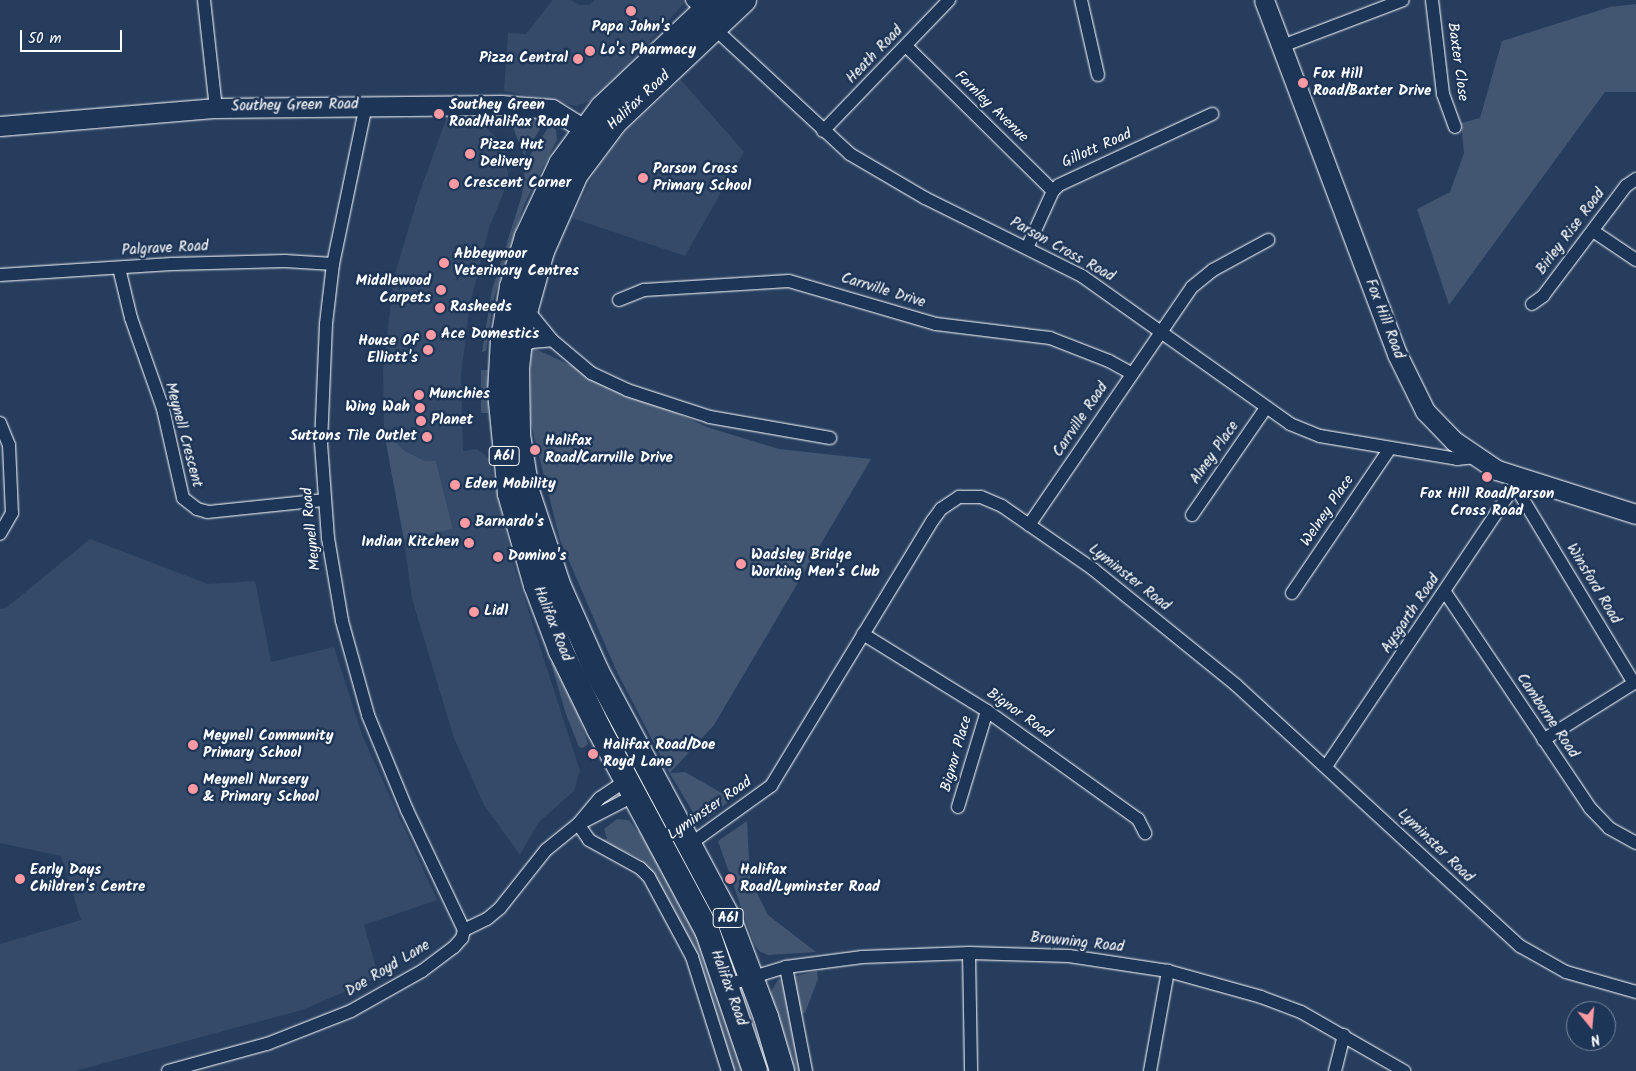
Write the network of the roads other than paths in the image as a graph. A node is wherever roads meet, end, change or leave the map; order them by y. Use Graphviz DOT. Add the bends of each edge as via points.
graph roads {
  1 [pos="204,0"];
  2 [pos="744,0"];
  3 [pos="949,0"];
  4 [pos="1081,0"];
  5 [pos="1264,0"];
  6 [pos="1403,0"];
  7 [pos="1432,0"];
  8 [pos="707,10"];
  9 [pos="906,46"];
  10 [pos="1282,46"];
  11 [pos="1098,75"];
  12 [pos="366,105"];
  13 [pos="216,108"];
  14 [pos="1212,114"];
  15 [pos="0,126"];
  16 [pos="1455,127"];
  17 [pos="823,131"];
  18 [pos="593,133"];
  19 [pos="1636,178"];
  20 [pos="1053,190"];
  21 [pos="1593,231"];
  22 [pos="1268,240"];
  23 [pos="1027,248"];
  24 [pos="1636,260"];
  25 [pos="332,264"];
  26 [pos="119,268"];
  27 [pos="0,275"];
  28 [pos="619,300"];
  29 [pos="1532,304"];
  30 [pos="526,308"];
  31 [pos="1162,334"];
  32 [pos="552,340"];
  33 [pos="519,349"];
  34 [pos="1132,374"];
  35 [pos="1265,409"];
  36 [pos="0,423"];
  37 [pos="830,438"];
  38 [pos="1390,448"];
  39 [pos="1476,457"];
  40 [pos="1517,483"];
  41 [pos="324,500"];
  42 [pos="1192,514"];
  43 [pos="1636,514"];
  44 [pos="1029,524"];
  45 [pos="0,534"];
  46 [pos="1445,592"];
  47 [pos="1292,593"];
  48 [pos="863,634"];
  49 [pos="987,711"];
  50 [pos="1543,740"];
  51 [pos="1327,765"];
  52 [pos="653,775"];
  53 [pos="631,787"];
  54 [pos="958,807"];
  55 [pos="578,824"];
  56 [pos="1145,833"];
  57 [pos="1636,843"];
  58 [pos="691,844"];
  59 [pos="669,857"];
  60 [pos="464,930"];
  61 [pos="969,953"];
  62 [pos="786,967"];
  63 [pos="1168,971"];
  64 [pos="752,975"];
  65 [pos="727,985"];
  66 [pos="1636,992"];
  67 [pos="1344,1035"];
  68 [pos="211,1066"];
  69 [pos="168,1071"];
  70 [pos="728,1071"];
  71 [pos="755,1071"];
  72 [pos="782,1071"];
  73 [pos="806,1071"];
  74 [pos="971,1071"];
  75 [pos="1150,1071"];
  76 [pos="1335,1071"];
  77 [pos="1404,1071"];
  1 -- 13 [label="street"];
  2 -- 8 [label="highway, Halifax Road / A61"];
  3 -- 9 [label="street, Heath Road"];
  4 -- 11 [label="street"];
  5 -- 10 [label="street, Fox Hill Road"];
  6 -- 10 [label="street"];
  7 -- 16 [label="street, Baxter Close" via="1443,94"];
  8 -- 17 [label="street, Parson Cross Road"];
  8 -- 18 [label="highway, Halifax Road / A61"];
  9 -- 17 [label="street, Heath Road"];
  9 -- 20 [label="street, Farnley Avenue"];
  10 -- 39 [label="street, Fox Hill Road" via="1411,387 1437,426"];
  12 -- 13 [label="street, Southey Green Road"];
  12 -- 18 [label="street, Southey Green Road" via="544,108"];
  12 -- 25 [label="street, Meynell Road"];
  13 -- 15 [label="street, Southey Green Road"];
  14 -- 20 [label="street, Gillott Road" via="1067,180"];
  17 -- 23 [label="street, Parson Cross Road" via="880,174"];
  18 -- 30 [label="highway, Halifax Road / A61" via="558,210"];
  18 -- 53 [label="highway, Halifax Road / A61" via="561,164 542,202 512,287 501,360 502,437 510,494 536,585 565,660"];
  19 -- 21 [label="street, Birley Rise Road" via="1626,186"];
  20 -- 23 [label="street, Gillott Road"];
  21 -- 24 [label="street"];
  21 -- 29 [label="street, Birley Rise Road" via="1543,296"];
  22 -- 31 [label="street, Carrville Road" via="1199,280"];
  23 -- 31 [label="street, Parson Cross Road" via="1082,276"];
  25 -- 26 [label="street, Palgrave Road" via="249,262"];
  25 -- 41 [label="street, Meynell Road" via="321,385"];
  26 -- 27 [label="street, Palgrave Road"];
  26 -- 41 [label="street, Meynell Crescent" via="131,318 165,417 184,498 197,509 208,512"];
  28 -- 34 [label="street, Carrville Drive" via="631,292 644,290 789,280 936,324 1050,338 1109,361"];
  30 -- 32 [label="street"];
  30 -- 33 [label="highway, Halifax Road / A61"];
  31 -- 34 [label="street, Carrville Road"];
  31 -- 35 [label="street, Parson Cross Road"];
  32 -- 33 [label="street" via="531,342"];
  32 -- 37 [label="street" via="591,373 670,406 710,417"];
  33 -- 52 [label="highway, Halifax Road / A61" via="518,435 527,491 540,538 582,639"];
  34 -- 44 [label="street, Carrville Road"];
  35 -- 38 [label="street, Parson Cross Road" via="1313,434"];
  35 -- 42 [label="street, Alney Place"];
  36 -- 45 [label="street" via="8,445 12,513"];
  38 -- 39 [label="street, Parson Cross Road" via="1456,459"];
  38 -- 47 [label="street, Welney Place"];
  39 -- 40 [label="street, Fox Hill Road"];
  40 -- 43 [label="street, Fox Hill Road"];
  40 -- 46 [label="street, Aysgarth Road"];
  40 -- 50 [label="street, Winsford Road" via="1634,683"];
  41 -- 60 [label="street, Meynell Road" via="341,612 368,715 407,810"];
  44 -- 48 [label="street, Lyminster Road" via="981,497 959,497 949,503 933,520"];
  44 -- 51 [label="street, Lyminster Road" via="1151,614"];
  46 -- 50 [label="street, Camborne Road"];
  46 -- 51 [label="street, Aysgarth Road"];
  48 -- 49 [label="street, Bignor Road"];
  48 -- 58 [label="street, Lyminster Road" via="771,786"];
  49 -- 54 [label="street, Bignor Place"];
  49 -- 56 [label="street, Bignor Road" via="1138,819"];
  50 -- 57 [label="street, Camborne Road" via="1590,808 1609,828"];
  51 -- 66 [label="street, Lyminster Road" via="1494,926 1520,946 1566,972"];
  52 -- 53 [label="highway"];
  52 -- 58 [label="highway, Halifax Road / A61"];
  53 -- 55 [label="street"];
  53 -- 59 [label="highway, Halifax Road / A61"];
  55 -- 60 [label="street" via="546,850 500,908 488,919"];
  55 -- 70 [label="street, Halifax Road" via="589,840 640,868 649,877 692,957"];
  58 -- 59 [label="street, Lyminster Road"];
  58 -- 64 [label="highway, Halifax Road / A61" via="729,919"];
  59 -- 65 [label="highway, Halifax Road / A61" via="707,930"];
  60 -- 68 [label="street, Doe Royd Lane" via="454,947 422,971 351,1012"];
  61 -- 62 [label="street, Browning Road" via="862,957"];
  61 -- 63 [label="street, Browning Road" via="1069,956"];
  61 -- 74 [label="street"];
  62 -- 64 [label="street, Browning Road"];
  62 -- 73 [label="street"];
  63 -- 67 [label="street, Browning Road" via="1261,997 1301,1012"];
  63 -- 75 [label="street"];
  64 -- 65 [label="street, Browning Road"];
  64 -- 72 [label="highway, Halifax Road / A61"];
  65 -- 71 [label="highway, Halifax Road / A61"];
  67 -- 76 [label="street"];
  67 -- 77 [label="street, Browning Road"];
  68 -- 69 [label="street, Doe Royd Lane"];
}
